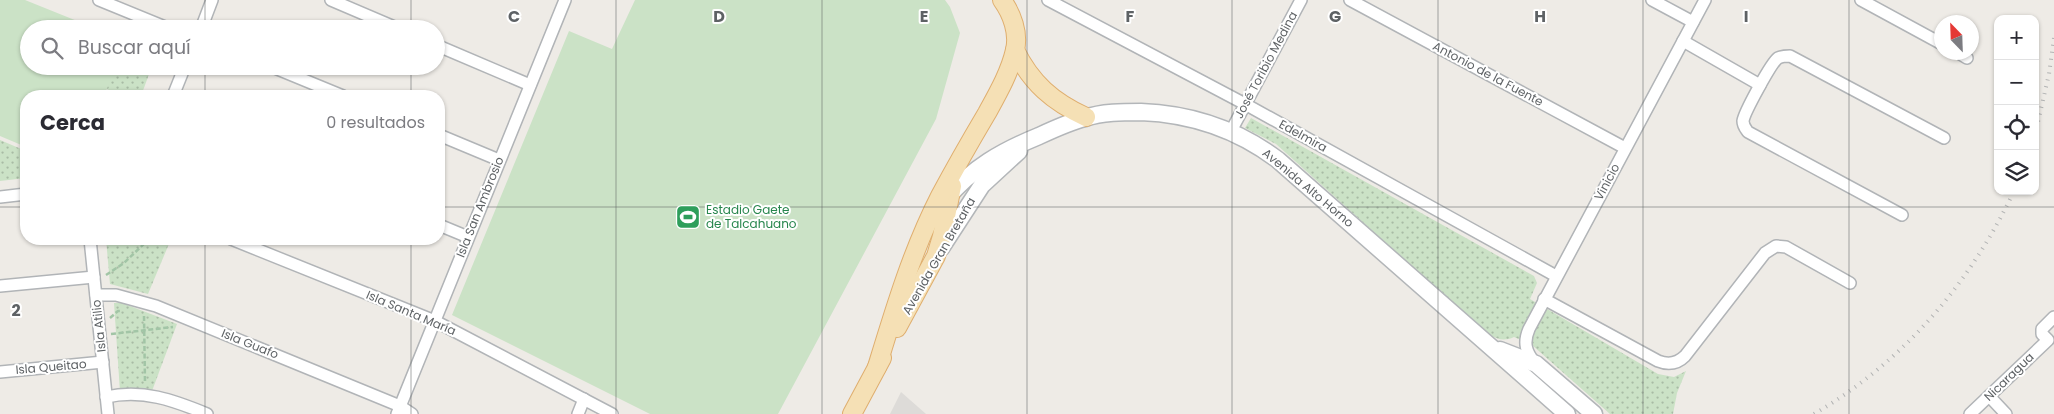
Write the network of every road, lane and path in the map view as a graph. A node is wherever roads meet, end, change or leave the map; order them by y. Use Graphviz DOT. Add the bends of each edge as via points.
graph roads {
  1 [pos="99,0"];
  2 [pos="212,0"];
  3 [pos="331,0"];
  4 [pos="551,0"];
  5 [pos="1002,0"];
  6 [pos="1048,0"];
  7 [pos="1300,0"];
  8 [pos="1350,0"];
  9 [pos="1652,0"];
  10 [pos="1705,0"];
  11 [pos="1861,0"];
  12 [pos="564,2"];
  13 [pos="112,3"];
  14 [pos="150,20"];
  15 [pos="204,20"];
  16 [pos="378,20"];
  17 [pos="1693,22"];
  18 [pos="1934,40"];
  19 [pos="1683,41"];
  20 [pos="445,49"];
  21 [pos="1015,50"];
  22 [pos="181,75"];
  23 [pos="292,75"];
  24 [pos="530,84"];
  25 [pos="1760,84"];
  26 [pos="175,90"];
  27 [pos="328,90"];
  28 [pos="1245,104"];
  29 [pos="1086,117"];
  30 [pos="1230,131"];
  31 [pos="1038,136"];
  32 [pos="445,138"];
  33 [pos="1944,138"];
  34 [pos="1625,148"];
  35 [pos="499,160"];
  36 [pos="958,164"];
  37 [pos="951,193"];
  38 [pos="20,195"];
  39 [pos="0,197"];
  40 [pos="1902,215"];
  41 [pos="445,227"];
  42 [pos="925,229"];
  43 [pos="468,237"];
  44 [pos="92,245"];
  45 [pos="143,245"];
  46 [pos="246,245"];
  47 [pos="936,256"];
  48 [pos="100,276"];
  49 [pos="1556,276"];
  50 [pos="1850,283"];
  51 [pos="0,286"];
  52 [pos="96,294"];
  53 [pos="1544,299"];
  54 [pos="144,302"];
  55 [pos="183,317"];
  56 [pos="2054,318"];
  57 [pos="435,321"];
  58 [pos="144,331"];
  59 [pos="100,334"];
  60 [pos="2051,344"];
  61 [pos="1492,348"];
  62 [pos="103,362"];
  63 [pos="1536,364"];
  64 [pos="877,367"];
  65 [pos="0,372"];
  66 [pos="145,394"];
  67 [pos="1989,396"];
  68 [pos="106,397"];
  69 [pos="584,399"];
  70 [pos="398,410"];
  71 [pos="108,414"];
  72 [pos="207,414"];
  73 [pos="412,414"];
  74 [pos="578,414"];
  75 [pos="612,414"];
  76 [pos="852,414"];
  77 [pos="1567,414"];
  78 [pos="1594,414"];
  79 [pos="1970,414"];
  80 [pos="2006,414"];
  1 -- 13 [label="street"];
  2 -- 15 [label="street"];
  3 -- 16 [label="street"];
  4 -- 12 [label="street"];
  5 -- 21 [label="main road" via="1011,16"];
  6 -- 28 [label="street, Edelmira"];
  7 -- 28 [label="street, José Toribio Medina"];
  8 -- 34 [label="street, Antonio de la Fuente"];
  9 -- 17 [label="street"];
  10 -- 17 [label="street, Vinicio"];
  11 -- 18 [label="street"];
  12 -- 24 [label="street, Isla San Ambrosio"];
  13 -- 14 [label="street"];
  17 -- 19 [label="street, Vinicio"];
  19 -- 25 [label="street"];
  19 -- 34 [label="street, Vinicio"];
  20 -- 24 [label="street"];
  21 -- 29 [label="main road" via="1040,88 1060,104"];
  21 -- 36 [label="main road, Avenida Gran Bretaña" via="994,100"];
  22 -- 26 [label="street"];
  23 -- 27 [label="street"];
  24 -- 35 [label="street, Isla San Ambrosio"];
  25 -- 33 [label="street" via="1776,60 1790,56"];
  25 -- 40 [label="street" via="1743,119 1748,132"];
  28 -- 30 [label="street, José Toribio Medina"];
  28 -- 49 [label="street, Edelmira"];
  29 -- 30 [label="main road, Avenida Alto Horno" via="1124,112 1159,113 1198,120"];
  29 -- 31 [label="main road, Avenida Gran Bretaña"];
  30 -- 61 [label="main road, Avenida Alto Horno" via="1278,160"];
  31 -- 37 [label="main road, Avenida Gran Bretaña" via="987,161"];
  31 -- 47 [label="main road, Avenida Gran Bretaña" via="982,185"];
  32 -- 35 [label="street"];
  34 -- 49 [label="street, Vinicio"];
  35 -- 43 [label="street, Isla San Ambrosio"];
  36 -- 37 [label="main road, Avenida Gran Bretaña"];
  36 -- 42 [label="main road, Avenida Gran Bretaña"];
  37 -- 42 [label="main road, Avenida Gran Bretaña"];
  37 -- 47 [label="main road"];
  38 -- 39 [label="street"];
  41 -- 43 [label="street"];
  42 -- 64 [label="main road, Avenida Gran Bretaña" via="902,283"];
  43 -- 57 [label="street, Isla San Ambrosio"];
  44 -- 48 [label="street, Isla Atilio"];
  45 -- 48 [label="path" via="124,263"];
  46 -- 57 [label="street, Isla Santa María"];
  47 -- 64 [label="main road, Avenida Gran Bretaña"];
  48 -- 51 [label="street"];
  48 -- 52 [label="street, Isla Atilio"];
  49 -- 53 [label="street, Vinicio"];
  50 -- 53 [label="street" via="1786,248 1772,248 1685,356 1672,364 1658,361"];
  52 -- 54 [label="street, Isla Guafo"];
  52 -- 59 [label="street, Isla Atilio"];
  53 -- 63 [label="street, Vinicio" via="1526,341 1528,355"];
  54 -- 55 [label="street, Isla Guafo"];
  54 -- 58 [label="path"];
  55 -- 58 [label="path" via="179,327"];
  55 -- 70 [label="street, Isla Guafo"];
  56 -- 60 [label="street, Nicaragua" via="2042,329 2042,334"];
  57 -- 69 [label="street, Isla Santa María"];
  57 -- 70 [label="street, Isla San Ambrosio"];
  58 -- 59 [label="path"];
  58 -- 66 [label="path"];
  59 -- 62 [label="street, Isla Atilio"];
  60 -- 67 [label="street, Nicaragua"];
  61 -- 63 [label="main road, Avenida Alto Horno"];
  61 -- 77 [label="main road, Avenida Alto Horno"];
  62 -- 65 [label="street, Isla Queitao"];
  62 -- 68 [label="street, Isla Atilio"];
  63 -- 78 [label="main road, Avenida Alto Horno"];
  64 -- 76 [label="main road, Avenida Gran Bretaña"];
  66 -- 68 [label="street"];
  66 -- 72 [label="street" via="176,401"];
  67 -- 79 [label="street, Nicaragua"];
  67 -- 80 [label="street"];
  68 -- 71 [label="street, Isla Atilio"];
  69 -- 74 [label="street"];
  69 -- 75 [label="street, Isla Santa María"];
  70 -- 73 [label="street, Isla Guafo"];
}
